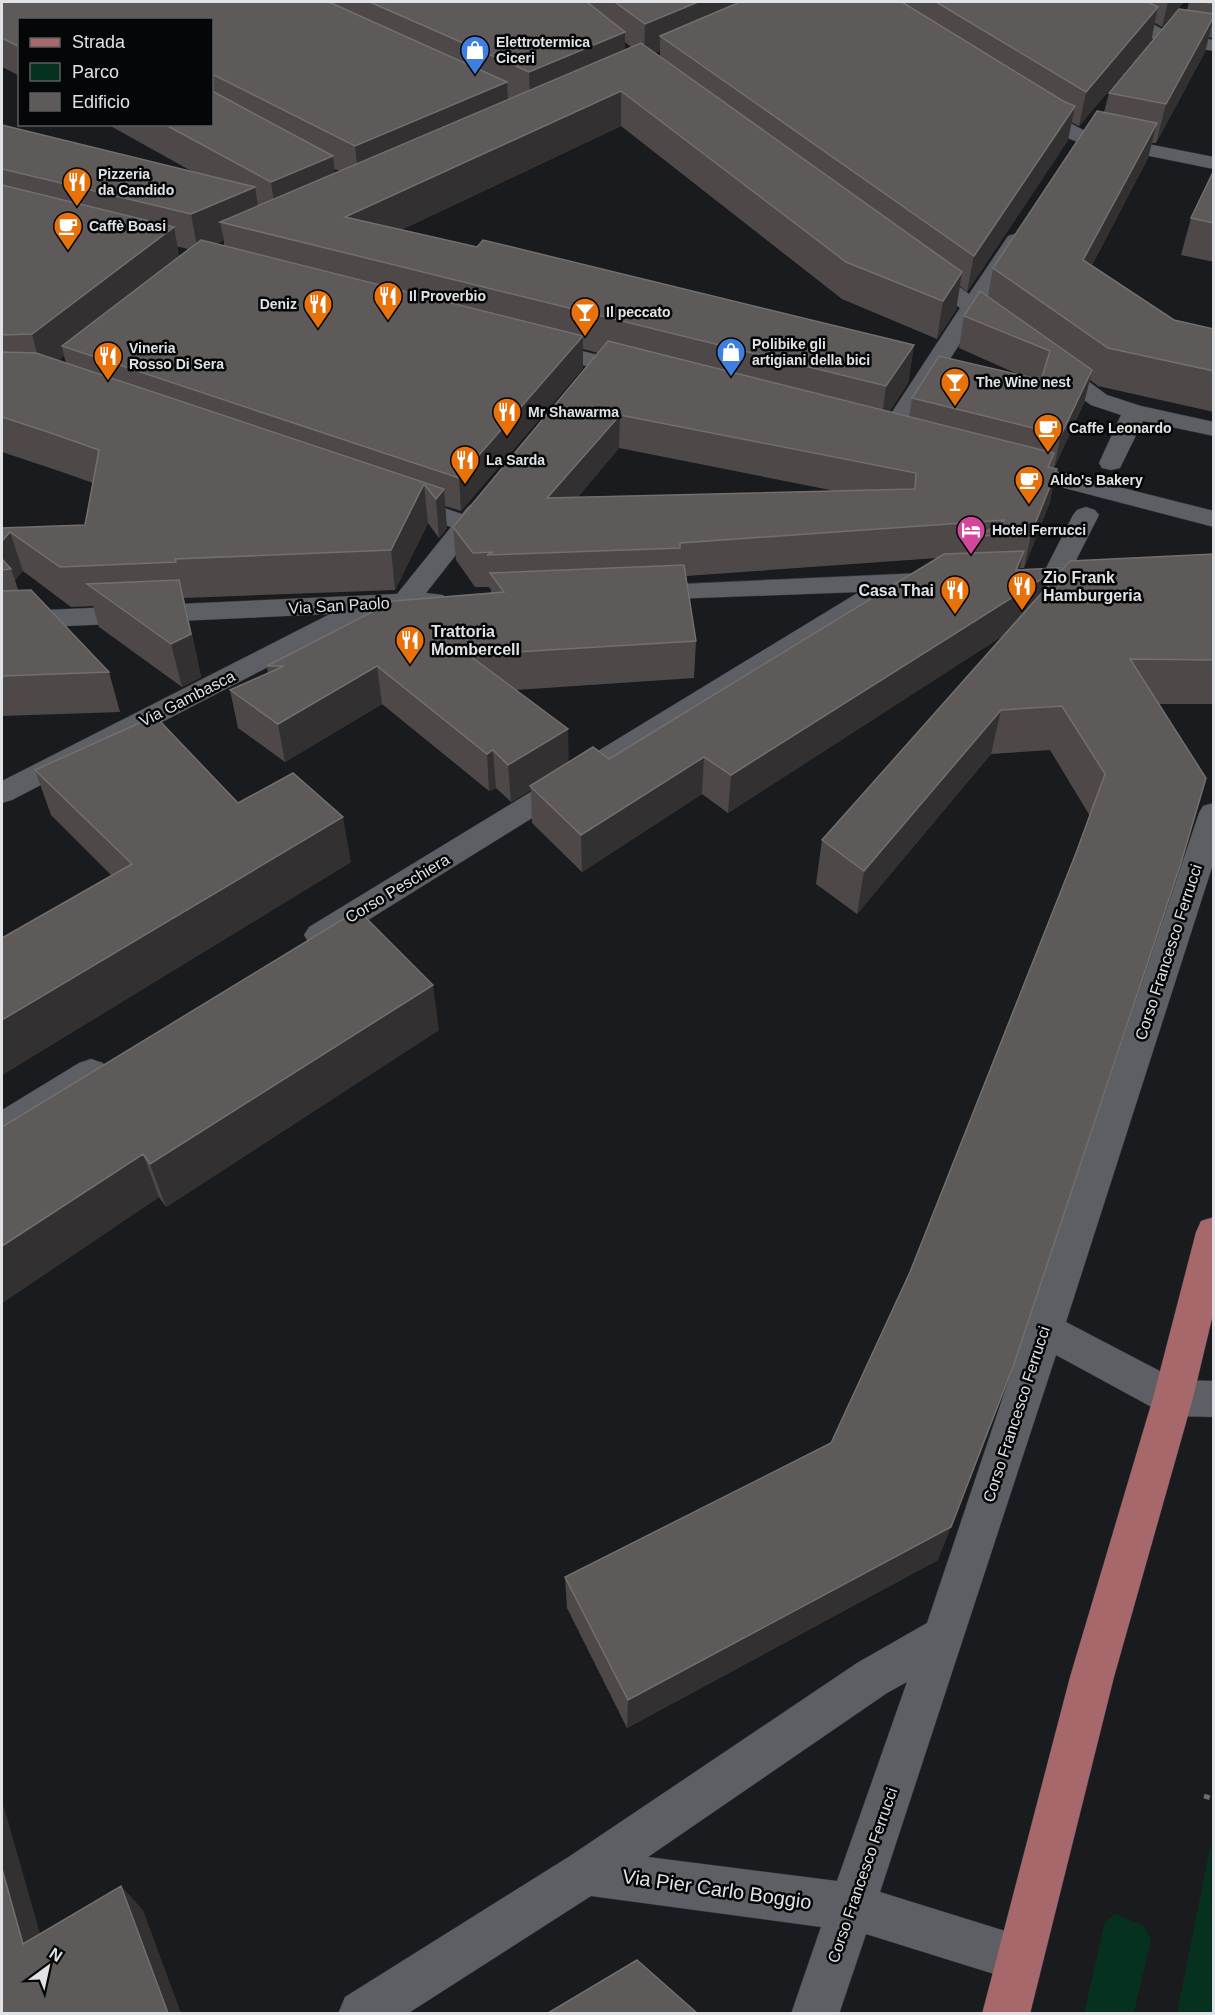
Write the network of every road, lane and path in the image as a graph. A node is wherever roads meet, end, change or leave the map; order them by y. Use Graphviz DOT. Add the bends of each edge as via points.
graph roads {
  1 [pos="1102,2"];
  2 [pos="1180,20"];
  3 [pos="1164,38"];
  4 [pos="1214,46"];
  5 [pos="1150,55"];
  6 [pos="1014,98"];
  7 [pos="1099,116"];
  8 [pos="1077,143"];
  9 [pos="1214,163"];
  10 [pos="1028,219"];
  11 [pos="904,258"];
  12 [pos="972,307"];
  13 [pos="521,343"];
  14 [pos="659,378"];
  15 [pos="1135,412"];
  16 [pos="866,429"];
  17 [pos="1214,429"];
  18 [pos="989,461"];
  19 [pos="1111,463"];
  20 [pos="497,488"];
  21 [pos="384,496"];
  22 [pos="1086,515"];
  23 [pos="1214,519"];
  24 [pos="467,524"];
  25 [pos="1055,576"];
  26 [pos="974,579"];
  27 [pos="893,582"];
  28 [pos="625,593"];
  29 [pos="463,600"];
  30 [pos="405,602"];
  31 [pos="372,603"];
  32 [pos="2,620"];
  33 [pos="2,793"];
  34 [pos="1214,813"];
  35 [pos="299,947"];
  36 [pos="114,1059"];
  37 [pos="2,1127"];
  38 [pos="1214,1232"];
  39 [pos="1044,1329"];
  40 [pos="1193,1399"];
  41 [pos="944,1637"];
  42 [pos="1204,1796"];
  43 [pos="1214,1799"];
  44 [pos="586,1872"];
  45 [pos="850,1906"];
  46 [pos="1020,1958"];
  47 [pos="362,2013"];
  48 [pos="815,2013"];
  49 [pos="1006,2013"];
  1 -- 3 [label="street"];
  2 -- 3 [label="street"];
  3 -- 4 [label="street"];
  3 -- 5 [label="street"];
  6 -- 8 [label="street" via="1064,130"];
  7 -- 8 [label="street"];
  8 -- 9 [label="street"];
  10 -- 12 [label="street"];
  11 -- 12 [label="street"];
  12 -- 15 [label="street" via="1099,400"];
  12 -- 16 [label="street" via="900,438"];
  13 -- 14 [label="street" via="594,372"];
  15 -- 17 [label="street"];
  15 -- 19 [label="street"];
  18 -- 23 [label="street"];
  20 -- 24 [label="street"];
  21 -- 24 [label="street"];
  22 -- 25 [label="street"];
  24 -- 30 [label="street"];
  26 -- 27 [label="street"];
  27 -- 28 [label="street"];
  27 -- 35 [label="street, Corso Peschiera"];
  29 -- 30 [label="street, Via San Paolo"];
  30 -- 31 [label="street, Via San Paolo"];
  31 -- 32 [label="street, Via San Paolo"];
  31 -- 33 [label="street, Via Gambasca"];
  34 -- 39 [label="street, Corso Francesco Ferrucci"];
  36 -- 37 [label="street"];
  38 -- 40 [label="main road"];
  39 -- 40 [label="street"];
  39 -- 41 [label="street, Corso Francesco Ferrucci"];
  40 -- 46 [label="main road" via="1092,1677"];
  41 -- 44 [label="street, Via Pier Carlo Boggio" via="872,1678"];
  41 -- 45 [label="street, Corso Francesco Ferrucci"];
  42 -- 43 [label="path"];
  44 -- 45 [label="street, Via Pier Carlo Boggio"];
  44 -- 47 [label="street, Via Pier Carlo Boggio"];
  45 -- 46 [label="street, Via Pier Carlo Boggio"];
  45 -- 48 [label="street, Corso Francesco Ferrucci"];
  46 -- 49 [label="main road"];
}
